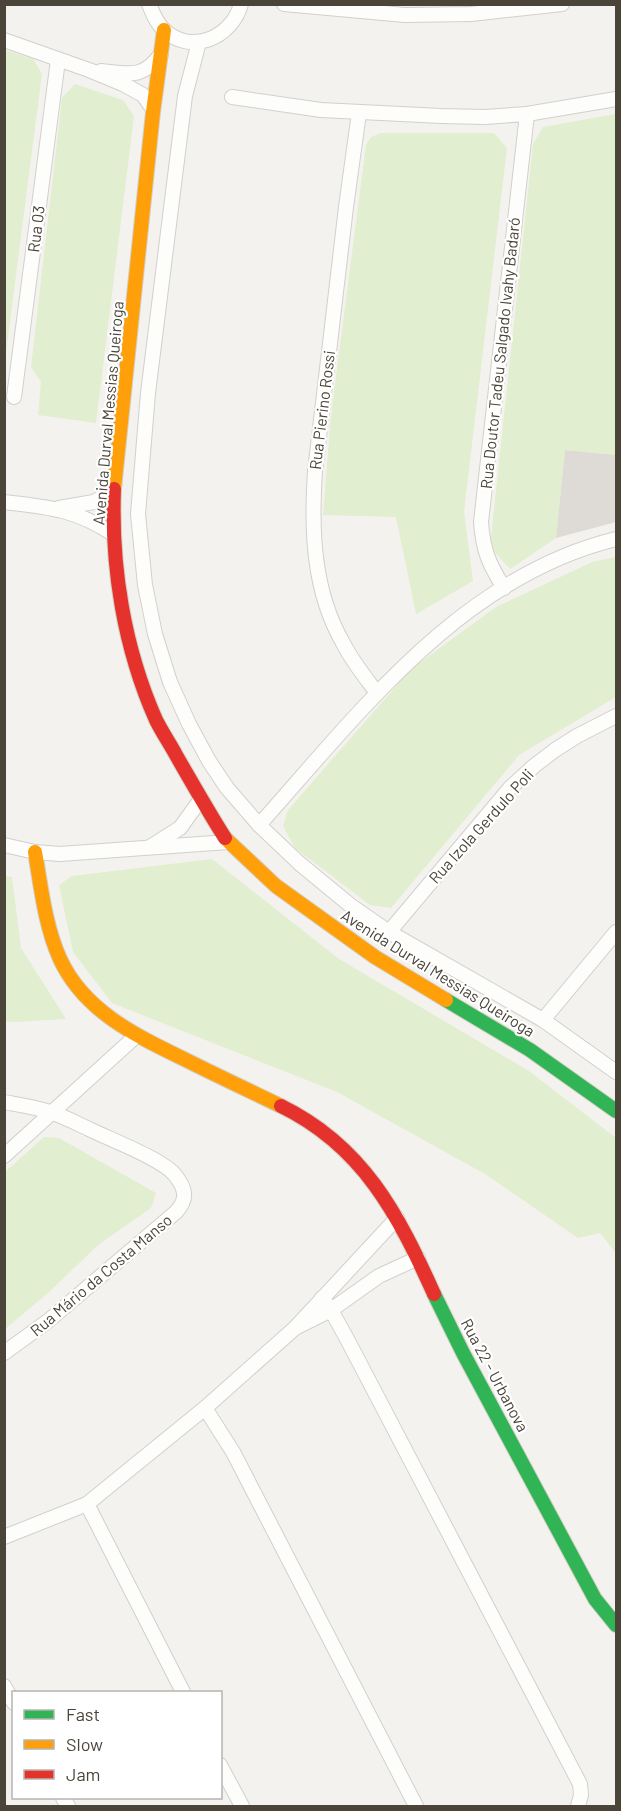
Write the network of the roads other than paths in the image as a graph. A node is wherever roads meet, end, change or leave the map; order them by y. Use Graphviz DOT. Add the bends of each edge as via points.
graph roads {
  1 [pos="149,4"];
  2 [pos="242,4"];
  3 [pos="284,4"];
  4 [pos="562,4"];
  5 [pos="164,30"];
  6 [pos="4,40"];
  7 [pos="199,42"];
  8 [pos="162,52"];
  9 [pos="58,60"];
  10 [pos="89,70"];
  11 [pos="232,97"];
  12 [pos="616,99"];
  13 [pos="153,109"];
  14 [pos="359,113"];
  15 [pos="527,114"];
  16 [pos="14,397"];
  17 [pos="114,490"];
  18 [pos="4,502"];
  19 [pos="57,508"];
  20 [pos="113,534"];
  21 [pos="616,539"];
  22 [pos="504,588"];
  23 [pos="377,693"];
  24 [pos="616,716"];
  25 [pos="201,799"];
  26 [pos="260,825"];
  27 [pos="228,842"];
  28 [pos="4,845"];
  29 [pos="148,848"];
  30 [pos="35,852"];
  31 [pos="389,932"];
  32 [pos="616,932"];
  33 [pos="543,1020"];
  34 [pos="136,1036"];
  35 [pos="616,1072"];
  36 [pos="4,1102"];
  37 [pos="616,1111"];
  38 [pos="53,1113"];
  39 [pos="4,1156"];
  40 [pos="397,1218"];
  41 [pos="418,1258"];
  42 [pos="322,1298"];
  43 [pos="332,1310"];
  44 [pos="295,1328"];
  45 [pos="4,1353"];
  46 [pos="205,1408"];
  47 [pos="87,1504"];
  48 [pos="4,1537"];
  49 [pos="616,1625"];
  50 [pos="4,1686"];
  51 [pos="182,1691"];
  52 [pos="12,1700"];
  53 [pos="222,1769"];
  54 [pos="242,1806"];
  55 [pos="416,1806"];
  56 [pos="578,1806"];
  1 -- 5 [label="street" via="154,19"];
  2 -- 7 [label="street" via="227,30"];
  3 -- 4 [label="street" via="405,15 471,14"];
  5 -- 7 [label="street" via="180,40"];
  5 -- 8 [label="street, Avenida Durval Messias Queiroga"];
  6 -- 9 [label="street"];
  7 -- 26 [label="street, Avenida Durval Messias Queiroga" via="185,96 148,393 138,514 154,634 170,682 209,761 226,788"];
  8 -- 10 [label="street" via="139,73"];
  8 -- 13 [label="street, Avenida Durval Messias Queiroga"];
  9 -- 10 [label="street"];
  9 -- 16 [label="street, Rua 03"];
  10 -- 13 [label="street" via="143,95"];
  11 -- 14 [label="street"];
  12 -- 15 [label="street"];
  13 -- 17 [label="street, Avenida Durval Messias Queiroga"];
  14 -- 15 [label="street"];
  14 -- 23 [label="street, Rua Pierino Rossi" via="312,513 315,554 332,620 341,641"];
  15 -- 22 [label="street, Rua Doutor Tadeu Salgado Ivahy Badaró" via="481,522 483,543"];
  17 -- 19 [label="street" via="94,502"];
  17 -- 20 [label="street, Avenida Durval Messias Queiroga"];
  18 -- 19 [label="street"];
  19 -- 20 [label="street" via="89,519"];
  20 -- 25 [label="street, Avenida Durval Messias Queiroga" via="117,580 141,682 157,721"];
  21 -- 22 [label="street" via="571,553"];
  22 -- 23 [label="street" via="434,638"];
  23 -- 26 [label="street"];
  24 -- 31 [label="street, Rua Izola Gerdulo Poli" via="555,750 510,788"];
  25 -- 27 [label="street, Avenida Durval Messias Queiroga"];
  25 -- 29 [label="street" via="180,828"];
  26 -- 31 [label="street, Avenida Durval Messias Queiroga" via="298,863"];
  27 -- 29 [label="street"];
  27 -- 37 [label="street, Avenida Durval Messias Queiroga" via="276,886 375,957 530,1050"];
  28 -- 30 [label="street"];
  29 -- 30 [label="street"];
  30 -- 34 [label="street, Rua 22 - Urbanova" via="46,914 69,976 99,1011"];
  31 -- 33 [label="street, Avenida Durval Messias Queiroga"];
  32 -- 33 [label="street"];
  33 -- 35 [label="street, Avenida Durval Messias Queiroga"];
  34 -- 38 [label="street"];
  34 -- 40 [label="street, Rua 22 - Urbanova" via="313,1124 340,1144 366,1172"];
  36 -- 38 [label="street"];
  38 -- 39 [label="street"];
  38 -- 45 [label="street, Rua Mário da Costa Manso" via="163,1166 175,1175 185,1198 176,1212 48,1322"];
  40 -- 41 [label="street, Rua 22 - Urbanova"];
  40 -- 42 [label="street"];
  41 -- 43 [label="street" via="379,1276"];
  41 -- 49 [label="street, Rua 22 - Urbanova" via="462,1350 589,1588"];
  42 -- 43 [label="street"];
  42 -- 44 [label="street"];
  43 -- 44 [label="street"];
  43 -- 56 [label="street" via="580,1784"];
  44 -- 46 [label="street"];
  46 -- 47 [label="street"];
  46 -- 55 [label="street" via="233,1452"];
  47 -- 48 [label="street"];
  47 -- 51 [label="street"];
  50 -- 52 [label="street"];
  53 -- 54 [label="street"];
}
